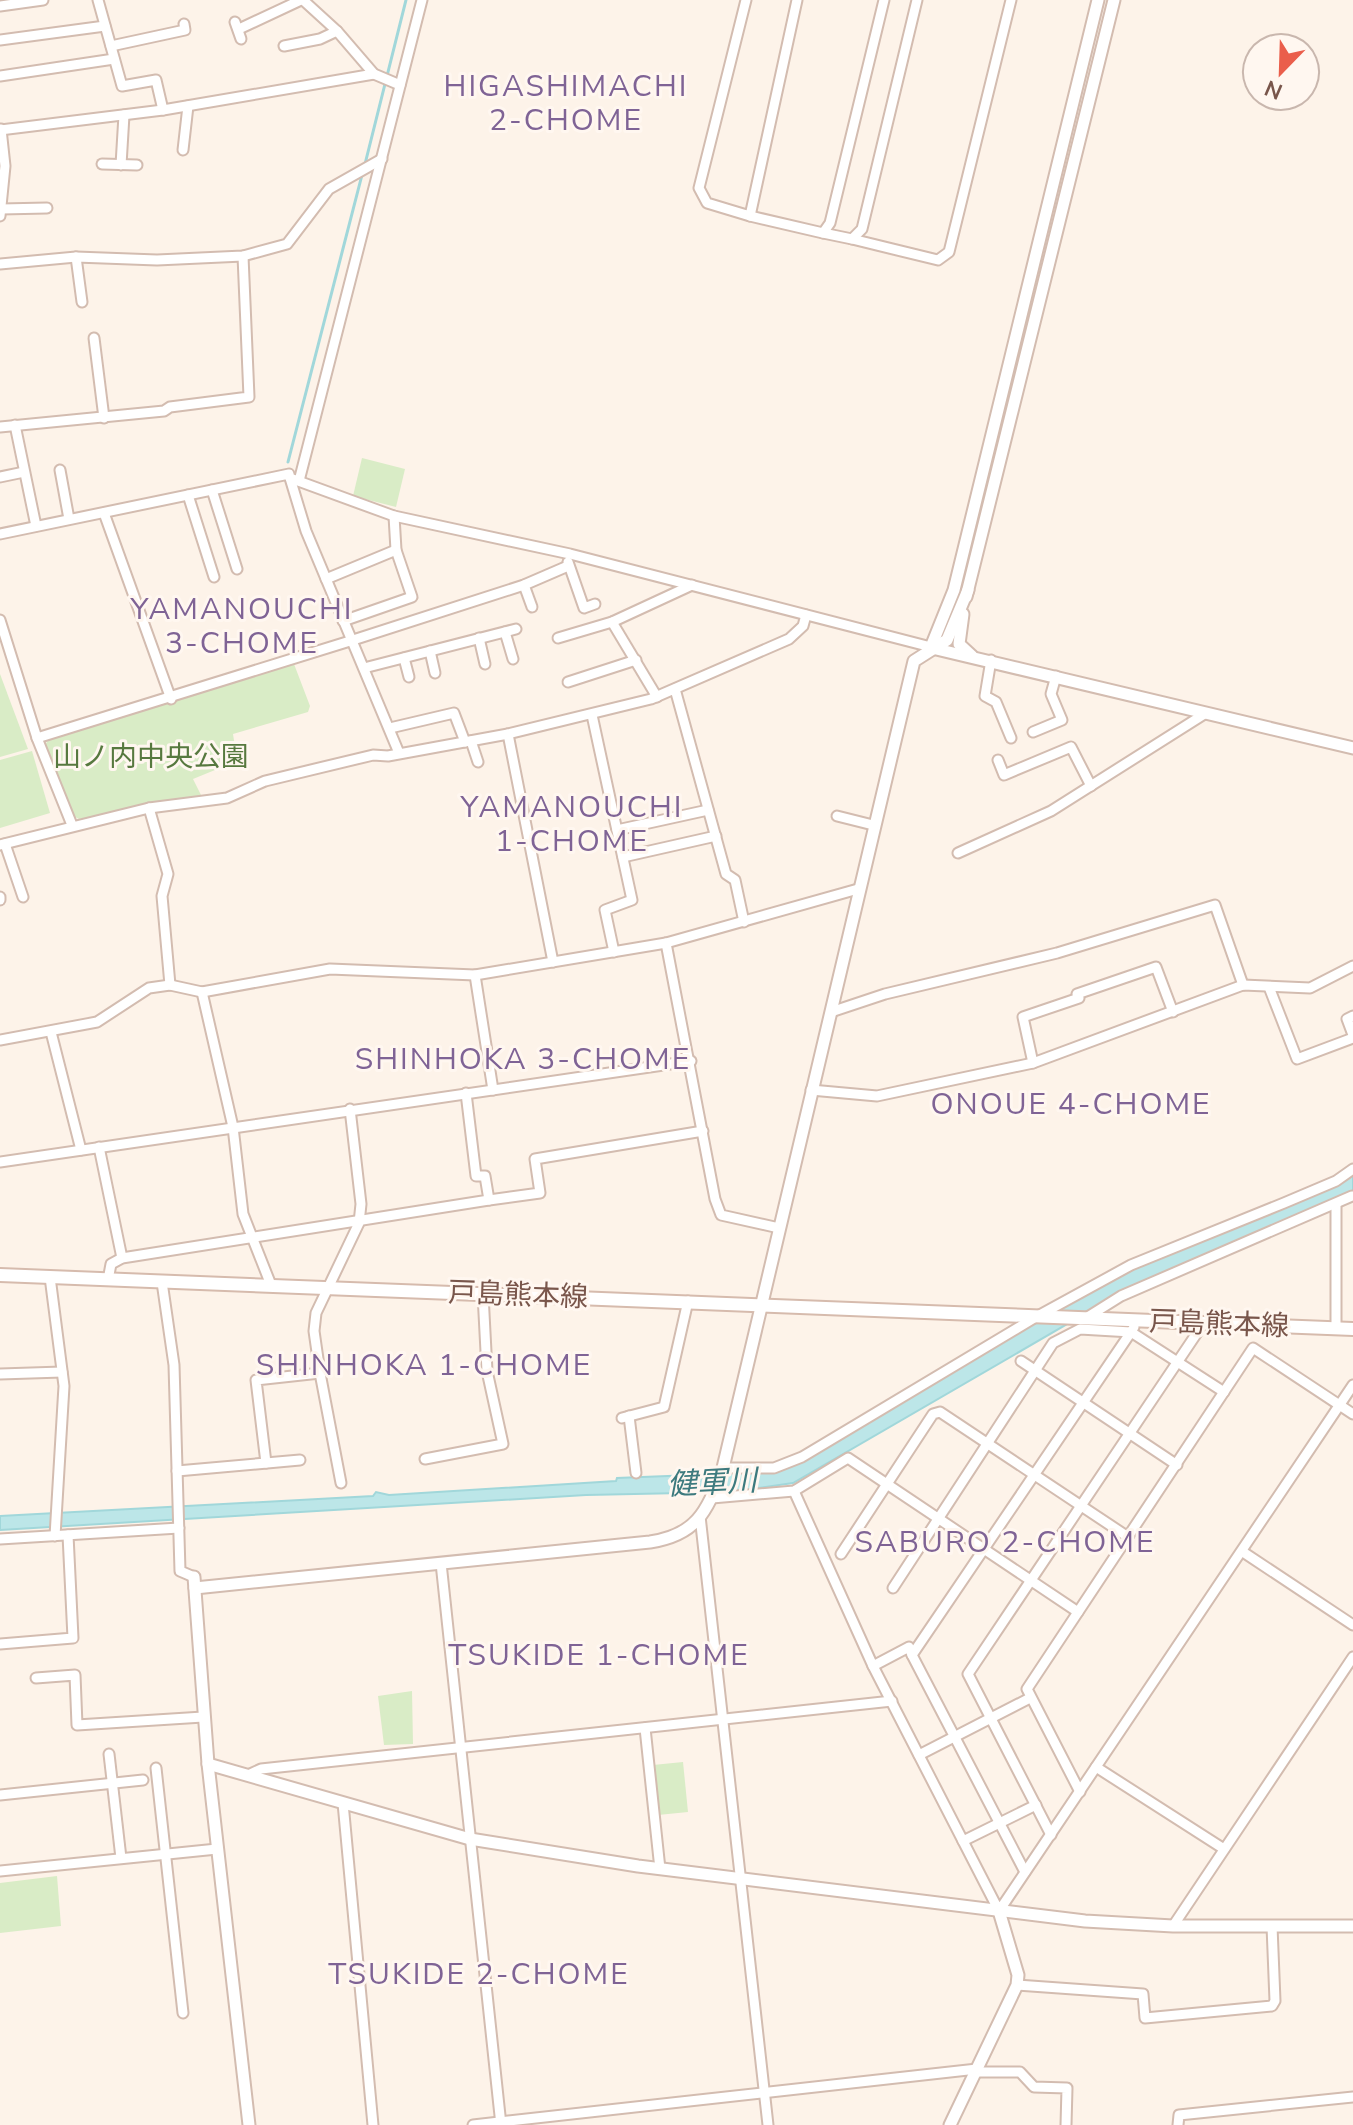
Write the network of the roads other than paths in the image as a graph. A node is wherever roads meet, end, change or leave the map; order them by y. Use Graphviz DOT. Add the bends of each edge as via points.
graph roads {
  1 [pos="43,0"];
  2 [pos="98,0"];
  3 [pos="302,0"];
  4 [pos="422,0"];
  5 [pos="746,0"];
  6 [pos="797,0"];
  7 [pos="884,0"];
  8 [pos="917,0"];
  9 [pos="1011,0"];
  10 [pos="1098,0"];
  11 [pos="1114,0"];
  12 [pos="0,6"];
  13 [pos="184,24"];
  14 [pos="105,26"];
  15 [pos="239,30"];
  16 [pos="337,31"];
  17 [pos="0,40"];
  18 [pos="111,46"];
  19 [pos="284,46"];
  20 [pos="114,59"];
  21 [pos="374,74"];
  22 [pos="0,76"];
  23 [pos="400,85"];
  24 [pos="188,106"];
  25 [pos="163,110"];
  26 [pos="124,115"];
  27 [pos="1,130"];
  28 [pos="183,150"];
  29 [pos="382,159"];
  30 [pos="102,164"];
  31 [pos="121,165"];
  32 [pos="137,165"];
  33 [pos="47,208"];
  34 [pos="1,212"];
  35 [pos="750,216"];
  36 [pos="823,233"];
  37 [pos="852,239"];
  38 [pos="243,256"];
  39 [pos="76,257"];
  40 [pos="0,264"];
  41 [pos="82,302"];
  42 [pos="94,338"];
  43 [pos="104,418"];
  44 [pos="15,425"];
  45 [pos="0,427"];
  46 [pos="60,470"];
  47 [pos="24,472"];
  48 [pos="0,477"];
  49 [pos="295,480"];
  50 [pos="212,490"];
  51 [pos="188,495"];
  52 [pos="104,513"];
  53 [pos="394,516"];
  54 [pos="69,519"];
  55 [pos="36,526"];
  56 [pos="0,534"];
  57 [pos="396,550"];
  58 [pos="570,554"];
  59 [pos="568,566"];
  60 [pos="237,569"];
  61 [pos="214,577"];
  62 [pos="326,579"];
  63 [pos="524,585"];
  64 [pos="693,585"];
  65 [pos="968,590"];
  66 [pos="595,604"];
  67 [pos="532,607"];
  68 [pos="806,615"];
  69 [pos="0,620"];
  70 [pos="343,621"];
  71 [pos="612,622"];
  72 [pos="516,629"];
  73 [pos="505,632"];
  74 [pos="479,638"];
  75 [pos="558,638"];
  76 [pos="350,641"];
  77 [pos="931,647"];
  78 [pos="430,651"];
  79 [pos="972,656"];
  80 [pos="404,658"];
  81 [pos="513,659"];
  82 [pos="636,660"];
  83 [pos="991,660"];
  84 [pos="485,664"];
  85 [pos="364,668"];
  86 [pos="435,673"];
  87 [pos="1056,676"];
  88 [pos="409,677"];
  89 [pos="568,682"];
  90 [pos="675,689"];
  91 [pos="657,697"];
  92 [pos="171,699"];
  93 [pos="1206,713"];
  94 [pos="592,715"];
  95 [pos="390,728"];
  96 [pos="1033,732"];
  97 [pos="508,734"];
  98 [pos="37,738"];
  99 [pos="1011,738"];
  100 [pos="468,741"];
  101 [pos="1353,748"];
  102 [pos="399,753"];
  103 [pos="998,760"];
  104 [pos="478,762"];
  105 [pos="1091,786"];
  106 [pos="149,808"];
  107 [pos="708,810"];
  108 [pos="837,816"];
  109 [pos="72,825"];
  110 [pos="873,825"];
  111 [pos="617,830"];
  112 [pos="716,836"];
  113 [pos="3,844"];
  114 [pos="958,853"];
  115 [pos="623,857"];
  116 [pos="858,889"];
  117 [pos="23,897"];
  118 [pos="744,922"];
  119 [pos="666,943"];
  120 [pos="614,952"];
  121 [pos="553,962"];
  122 [pos="1353,966"];
  123 [pos="475,975"];
  124 [pos="170,985"];
  125 [pos="1243,985"];
  126 [pos="1269,987"];
  127 [pos="202,992"];
  128 [pos="831,1012"];
  129 [pos="1173,1012"];
  130 [pos="1353,1016"];
  131 [pos="51,1032"];
  132 [pos="1353,1037"];
  133 [pos="0,1040"];
  134 [pos="691,1061"];
  135 [pos="1033,1063"];
  136 [pos="493,1090"];
  137 [pos="811,1090"];
  138 [pos="466,1093"];
  139 [pos="350,1109"];
  140 [pos="233,1127"];
  141 [pos="703,1131"];
  142 [pos="99,1147"];
  143 [pos="81,1150"];
  144 [pos="0,1162"];
  145 [pos="1353,1169"];
  146 [pos="1352,1196"];
  147 [pos="489,1200"];
  148 [pos="1336,1205"];
  149 [pos="359,1223"];
  150 [pos="779,1228"];
  151 [pos="251,1239"];
  152 [pos="122,1258"];
  153 [pos="0,1275"];
  154 [pos="50,1277"];
  155 [pos="108,1280"];
  156 [pos="162,1282"];
  157 [pos="271,1285"];
  158 [pos="329,1290"];
  159 [pos="483,1294"];
  160 [pos="688,1301"];
  161 [pos="761,1303"];
  162 [pos="1036,1317"];
  163 [pos="1086,1318"];
  164 [pos="1203,1324"];
  165 [pos="1134,1326"];
  166 [pos="1336,1328"];
  167 [pos="1353,1329"];
  168 [pos="1021,1361"];
  169 [pos="1178,1362"];
  170 [pos="1036,1371"];
  171 [pos="62,1372"];
  172 [pos="320,1373"];
  173 [pos="0,1374"];
  174 [pos="1353,1385"];
  175 [pos="1224,1392"];
  176 [pos="1083,1402"];
  177 [pos="1339,1405"];
  178 [pos="1353,1414"];
  179 [pos="1130,1433"];
  180 [pos="989,1445"];
  181 [pos="425,1459"];
  182 [pos="300,1460"];
  183 [pos="266,1463"];
  184 [pos="1177,1465"];
  185 [pos="722,1470"];
  186 [pos="177,1471"];
  187 [pos="636,1473"];
  188 [pos="1035,1476"];
  189 [pos="341,1483"];
  190 [pos="887,1484"];
  191 [pos="794,1491"];
  192 [pos="712,1496"];
  193 [pos="1081,1507"];
  194 [pos="700,1516"];
  195 [pos="940,1519"];
  196 [pos="179,1527"];
  197 [pos="55,1534"];
  198 [pos="68,1535"];
  199 [pos="1128,1537"];
  200 [pos="0,1539"];
  201 [pos="986,1549"];
  202 [pos="1243,1552"];
  203 [pos="841,1554"];
  204 [pos="441,1563"];
  205 [pos="1032,1580"];
  206 [pos="194,1583"];
  207 [pos="893,1588"];
  208 [pos="1078,1612"];
  209 [pos="1353,1625"];
  210 [pos="0,1644"];
  211 [pos="912,1655"];
  212 [pos="1353,1657"];
  213 [pos="873,1666"];
  214 [pos="36,1678"];
  215 [pos="1030,1698"];
  216 [pos="892,1701"];
  217 [pos="203,1717"];
  218 [pos="992,1718"];
  219 [pos="722,1720"];
  220 [pos="645,1728"];
  221 [pos="955,1736"];
  222 [pos="459,1748"];
  223 [pos="109,1754"];
  224 [pos="919,1755"];
  225 [pos="208,1764"];
  226 [pos="1096,1767"];
  227 [pos="156,1768"];
  228 [pos="248,1775"];
  229 [pos="143,1780"];
  230 [pos="112,1782"];
  231 [pos="1080,1792"];
  232 [pos="0,1795"];
  233 [pos="343,1803"];
  234 [pos="1036,1805"];
  235 [pos="999,1823"];
  236 [pos="1051,1835"];
  237 [pos="470,1839"];
  238 [pos="963,1841"];
  239 [pos="217,1849"];
  240 [pos="1224,1849"];
  241 [pos="167,1853"];
  242 [pos="121,1858"];
  243 [pos="660,1869"];
  244 [pos="0,1871"];
  245 [pos="1025,1872"];
  246 [pos="739,1879"];
  247 [pos="999,1911"];
  248 [pos="1173,1926"];
  249 [pos="1272,1926"];
  250 [pos="1353,1926"];
  251 [pos="1017,1985"];
  252 [pos="183,2013"];
  253 [pos="976,2070"];
  254 [pos="764,2093"];
  255 [pos="1353,2097"];
  256 [pos="500,2124"];
  257 [pos="249,2125"];
  258 [pos="373,2125"];
  259 [pos="473,2125"];
  260 [pos="768,2125"];
  261 [pos="950,2125"];
  262 [pos="1066,2125"];
  263 [pos="1178,2125"];
  1 -- 12 [label="street"];
  2 -- 14 [label="street"];
  3 -- 15 [label="street"];
  3 -- 16 [label="street"];
  4 -- 23 [label="street"];
  5 -- 35 [label="street" via="699,188 707,203"];
  6 -- 35 [label="street"];
  7 -- 36 [label="street" via="830,223"];
  8 -- 37 [label="street" via="862,229"];
  9 -- 37 [label="street" via="949,252 938,260"];
  10 -- 77 [label="street" via="958,575"];
  11 -- 65 [label="street"];
  13 -- 18 [label="street" via="185,30"];
  14 -- 17 [label="street"];
  14 -- 18 [label="street"];
  16 -- 19 [label="street"];
  16 -- 21 [label="street"];
  18 -- 20 [label="street"];
  20 -- 22 [label="street"];
  20 -- 25 [label="street" via="122,86 156,80"];
  21 -- 23 [label="street"];
  21 -- 24 [label="street"];
  23 -- 29 [label="street"];
  24 -- 25 [label="street"];
  24 -- 28 [label="street"];
  25 -- 26 [label="street"];
  26 -- 27 [label="street"];
  26 -- 31 [label="street"];
  27 -- 34 [label="street"];
  29 -- 38 [label="street" via="329,189 287,244"];
  29 -- 49 [label="street"];
  30 -- 31 [label="street"];
  31 -- 32 [label="street"];
  33 -- 34 [label="street"];
  35 -- 36 [label="street"];
  36 -- 37 [label="street"];
  38 -- 39 [label="street"];
  38 -- 43 [label="street" via="249,397"];
  39 -- 40 [label="street"];
  39 -- 41 [label="street"];
  42 -- 43 [label="street"];
  43 -- 44 [label="street"];
  44 -- 45 [label="street"];
  44 -- 47 [label="street"];
  46 -- 54 [label="street"];
  47 -- 48 [label="street"];
  47 -- 55 [label="street"];
  49 -- 50 [label="street" via="289,474"];
  49 -- 53 [label="street"];
  49 -- 62 [label="street" via="306,531"];
  50 -- 51 [label="street"];
  50 -- 60 [label="street"];
  51 -- 52 [label="street"];
  51 -- 61 [label="street"];
  52 -- 54 [label="street"];
  52 -- 92 [label="street"];
  53 -- 57 [label="street"];
  53 -- 58 [label="street"];
  54 -- 55 [label="street"];
  55 -- 56 [label="street"];
  57 -- 62 [label="street"];
  57 -- 70 [label="street" via="412,597"];
  58 -- 59 [label="street"];
  58 -- 64 [label="street"];
  59 -- 63 [label="street"];
  59 -- 66 [label="street" via="584,608"];
  62 -- 70 [label="street"];
  63 -- 67 [label="street"];
  63 -- 76 [label="street"];
  64 -- 68 [label="street"];
  64 -- 71 [label="street"];
  65 -- 77 [label="street" via="947,640"];
  65 -- 79 [label="street" via="959,644"];
  68 -- 77 [label="street"];
  68 -- 90 [label="street" via="789,639"];
  69 -- 98 [label="street"];
  70 -- 76 [label="street"];
  71 -- 75 [label="street"];
  71 -- 82 [label="street"];
  72 -- 73 [label="street"];
  73 -- 74 [label="street"];
  73 -- 81 [label="street"];
  74 -- 78 [label="street"];
  74 -- 84 [label="street"];
  76 -- 85 [label="street"];
  76 -- 92 [label="street"];
  77 -- 79 [label="street"];
  77 -- 110 [label="street" via="914,661"];
  78 -- 80 [label="street"];
  78 -- 86 [label="street"];
  79 -- 83 [label="street"];
  80 -- 85 [label="street"];
  80 -- 88 [label="street"];
  82 -- 89 [label="street"];
  82 -- 91 [label="street"];
  83 -- 87 [label="street"];
  83 -- 99 [label="street" via="985,696 996,702"];
  85 -- 95 [label="street"];
  87 -- 93 [label="street"];
  87 -- 96 [label="street" via="1051,694 1062,720"];
  90 -- 91 [label="street"];
  90 -- 107 [label="street"];
  91 -- 94 [label="street"];
  92 -- 98 [label="street"];
  93 -- 101 [label="street"];
  93 -- 105 [label="street"];
  94 -- 97 [label="street"];
  94 -- 111 [label="street"];
  95 -- 100 [label="street" via="454,713"];
  95 -- 102 [label="street"];
  97 -- 100 [label="street"];
  97 -- 121 [label="street"];
  98 -- 109 [label="street"];
  100 -- 102 [label="street"];
  100 -- 104 [label="street"];
  102 -- 106 [label="street" via="265,781 227,798"];
  103 -- 105 [label="street" via="1004,775 1071,747"];
  105 -- 114 [label="street" via="1051,811"];
  106 -- 109 [label="street"];
  106 -- 124 [label="street" via="168,874 162,896"];
  107 -- 111 [label="street"];
  107 -- 112 [label="street"];
  108 -- 110 [label="street"];
  109 -- 113 [label="street"];
  110 -- 116 [label="street"];
  111 -- 115 [label="street"];
  112 -- 115 [label="street"];
  112 -- 118 [label="street" via="726,874 735,880"];
  113 -- 117 [label="street"];
  115 -- 120 [label="street" via="632,900 605,910"];
  116 -- 118 [label="street"];
  116 -- 128 [label="street"];
  118 -- 119 [label="street"];
  119 -- 120 [label="street"];
  119 -- 134 [label="street"];
  120 -- 121 [label="street"];
  121 -- 123 [label="street"];
  122 -- 126 [label="street" via="1310,988"];
  123 -- 127 [label="street" via="330,969"];
  123 -- 136 [label="street"];
  124 -- 127 [label="street"];
  124 -- 131 [label="street" via="137,993 97,1022"];
  125 -- 126 [label="street"];
  125 -- 128 [label="street" via="1215,905"];
  125 -- 129 [label="street"];
  126 -- 132 [label="street" via="1297,1059"];
  127 -- 140 [label="street"];
  128 -- 137 [label="street"];
  129 -- 135 [label="street"];
  129 -- 135 [label="street" via="1156,967 1023,1017"];
  130 -- 132 [label="street" via="1347,1019"];
  131 -- 133 [label="street"];
  131 -- 143 [label="street"];
  134 -- 136 [label="street"];
  134 -- 141 [label="street"];
  135 -- 137 [label="street" via="877,1096"];
  136 -- 138 [label="street"];
  137 -- 150 [label="street"];
  138 -- 139 [label="street"];
  138 -- 147 [label="street" via="476,1176 485,1176"];
  139 -- 140 [label="street"];
  139 -- 149 [label="street"];
  140 -- 142 [label="street"];
  140 -- 151 [label="street"];
  141 -- 147 [label="street" via="535,1159 540,1193"];
  141 -- 150 [label="street" via="721,1215"];
  142 -- 143 [label="street"];
  142 -- 152 [label="street"];
  143 -- 144 [label="street"];
  145 -- 162 [label="street" via="1336,1181 1131,1265"];
  146 -- 148 [label="street"];
  147 -- 149 [label="street"];
  148 -- 163 [label="street" via="1121,1296"];
  148 -- 166 [label="street"];
  149 -- 151 [label="street"];
  149 -- 158 [label="street"];
  150 -- 161 [label="street"];
  151 -- 152 [label="street"];
  151 -- 157 [label="street"];
  152 -- 155 [label="street" via="111,1264"];
  153 -- 154 [label="main road, 戸島熊本線"];
  154 -- 155 [label="main road, 戸島熊本線"];
  154 -- 171 [label="street"];
  155 -- 156 [label="main road, 戸島熊本線"];
  156 -- 157 [label="main road, 戸島熊本線"];
  156 -- 186 [label="street" via="174,1365"];
  157 -- 158 [label="main road, 戸島熊本線"];
  158 -- 159 [label="main road, 戸島熊本線"];
  158 -- 172 [label="street" via="316,1313"];
  159 -- 160 [label="main road, 戸島熊本線"];
  159 -- 181 [label="street" via="487,1371 503,1444"];
  160 -- 161 [label="main road, 戸島熊本線"];
  160 -- 187 [label="street" via="664,1407 626,1417"];
  161 -- 162 [label="main road, 戸島熊本線"];
  161 -- 185 [label="street"];
  162 -- 163 [label="main road, 戸島熊本線"];
  162 -- 185 [label="street" via="802,1457 774,1468"];
  163 -- 165 [label="main road, 戸島熊本線"];
  164 -- 165 [label="main road, 戸島熊本線"];
  164 -- 166 [label="main road, 戸島熊本線"];
  164 -- 169 [label="street"];
  165 -- 169 [label="street"];
  165 -- 170 [label="street" via="1080,1329 1053,1343"];
  165 -- 176 [label="street"];
  166 -- 167 [label="main road, 戸島熊本線"];
  168 -- 170 [label="street"];
  169 -- 175 [label="street"];
  169 -- 179 [label="street"];
  170 -- 176 [label="street"];
  170 -- 180 [label="street"];
  171 -- 173 [label="street"];
  171 -- 197 [label="street"];
  172 -- 183 [label="street" via="256,1380"];
  172 -- 189 [label="street"];
  174 -- 177 [label="street"];
  175 -- 177 [label="street" via="1253,1348"];
  175 -- 184 [label="street"];
  176 -- 179 [label="street"];
  176 -- 188 [label="street"];
  177 -- 178 [label="street"];
  177 -- 202 [label="street"];
  179 -- 184 [label="street"];
  179 -- 193 [label="street"];
  180 -- 188 [label="street"];
  180 -- 190 [label="street" via="940,1412 933,1414"];
  180 -- 195 [label="street"];
  182 -- 183 [label="street"];
  183 -- 186 [label="street"];
  184 -- 199 [label="street"];
  185 -- 192 [label="street"];
  186 -- 196 [label="street"];
  188 -- 193 [label="street"];
  188 -- 201 [label="street"];
  190 -- 191 [label="street" via="848,1458"];
  190 -- 195 [label="street"];
  190 -- 203 [label="street"];
  191 -- 192 [label="street"];
  191 -- 213 [label="street"];
  192 -- 194 [label="street"];
  193 -- 199 [label="street"];
  193 -- 205 [label="street"];
  194 -- 204 [label="street" via="674,1538"];
  194 -- 219 [label="street"];
  195 -- 201 [label="street"];
  195 -- 207 [label="street"];
  196 -- 198 [label="street"];
  196 -- 206 [label="street" via="180,1571"];
  197 -- 198 [label="street"];
  197 -- 200 [label="street"];
  198 -- 210 [label="street" via="73,1638"];
  199 -- 208 [label="street"];
  201 -- 205 [label="street"];
  201 -- 211 [label="street"];
  202 -- 209 [label="street"];
  202 -- 226 [label="street"];
  204 -- 206 [label="street"];
  204 -- 222 [label="street"];
  205 -- 208 [label="street"];
  205 -- 218 [label="street" via="968,1674"];
  206 -- 217 [label="street"];
  208 -- 215 [label="street" via="1027,1689"];
  211 -- 213 [label="street" via="909,1647"];
  211 -- 221 [label="street"];
  212 -- 240 [label="street"];
  213 -- 216 [label="street"];
  214 -- 217 [label="street" via="75,1675 77,1725"];
  215 -- 218 [label="street"];
  215 -- 231 [label="street"];
  216 -- 219 [label="street"];
  216 -- 224 [label="street"];
  217 -- 225 [label="street"];
  218 -- 221 [label="street"];
  218 -- 234 [label="street"];
  219 -- 220 [label="street"];
  219 -- 246 [label="street"];
  220 -- 222 [label="street"];
  220 -- 243 [label="street"];
  221 -- 224 [label="street"];
  221 -- 235 [label="street"];
  222 -- 228 [label="street" via="261,1769"];
  222 -- 237 [label="street"];
  223 -- 230 [label="street"];
  224 -- 238 [label="street"];
  225 -- 228 [label="street"];
  225 -- 239 [label="street"];
  226 -- 231 [label="street"];
  226 -- 240 [label="street"];
  227 -- 241 [label="street"];
  228 -- 233 [label="street"];
  229 -- 230 [label="street"];
  230 -- 232 [label="street"];
  230 -- 242 [label="street"];
  231 -- 236 [label="street"];
  233 -- 237 [label="street"];
  233 -- 258 [label="street"];
  234 -- 235 [label="street"];
  234 -- 236 [label="street"];
  235 -- 238 [label="street"];
  235 -- 245 [label="street"];
  236 -- 245 [label="street"];
  237 -- 243 [label="street"];
  237 -- 256 [label="street"];
  238 -- 247 [label="street"];
  239 -- 241 [label="street"];
  239 -- 257 [label="street"];
  240 -- 248 [label="street"];
  241 -- 242 [label="street"];
  241 -- 252 [label="street"];
  242 -- 244 [label="street"];
  243 -- 246 [label="street"];
  245 -- 247 [label="street"];
  246 -- 247 [label="street"];
  246 -- 254 [label="street"];
  247 -- 248 [label="street"];
  247 -- 251 [label="street"];
  248 -- 249 [label="street"];
  249 -- 250 [label="street"];
  249 -- 251 [label="street" via="1272,2006 1145,2018 1143,1994"];
  251 -- 253 [label="street"];
  253 -- 254 [label="street"];
  253 -- 261 [label="street"];
  253 -- 262 [label="street" via="1020,2072 1034,2087 1067,2088"];
  254 -- 256 [label="street"];
  254 -- 260 [label="street"];
  255 -- 263 [label="street" via="1179,2115"];
  256 -- 259 [label="street"];
}
